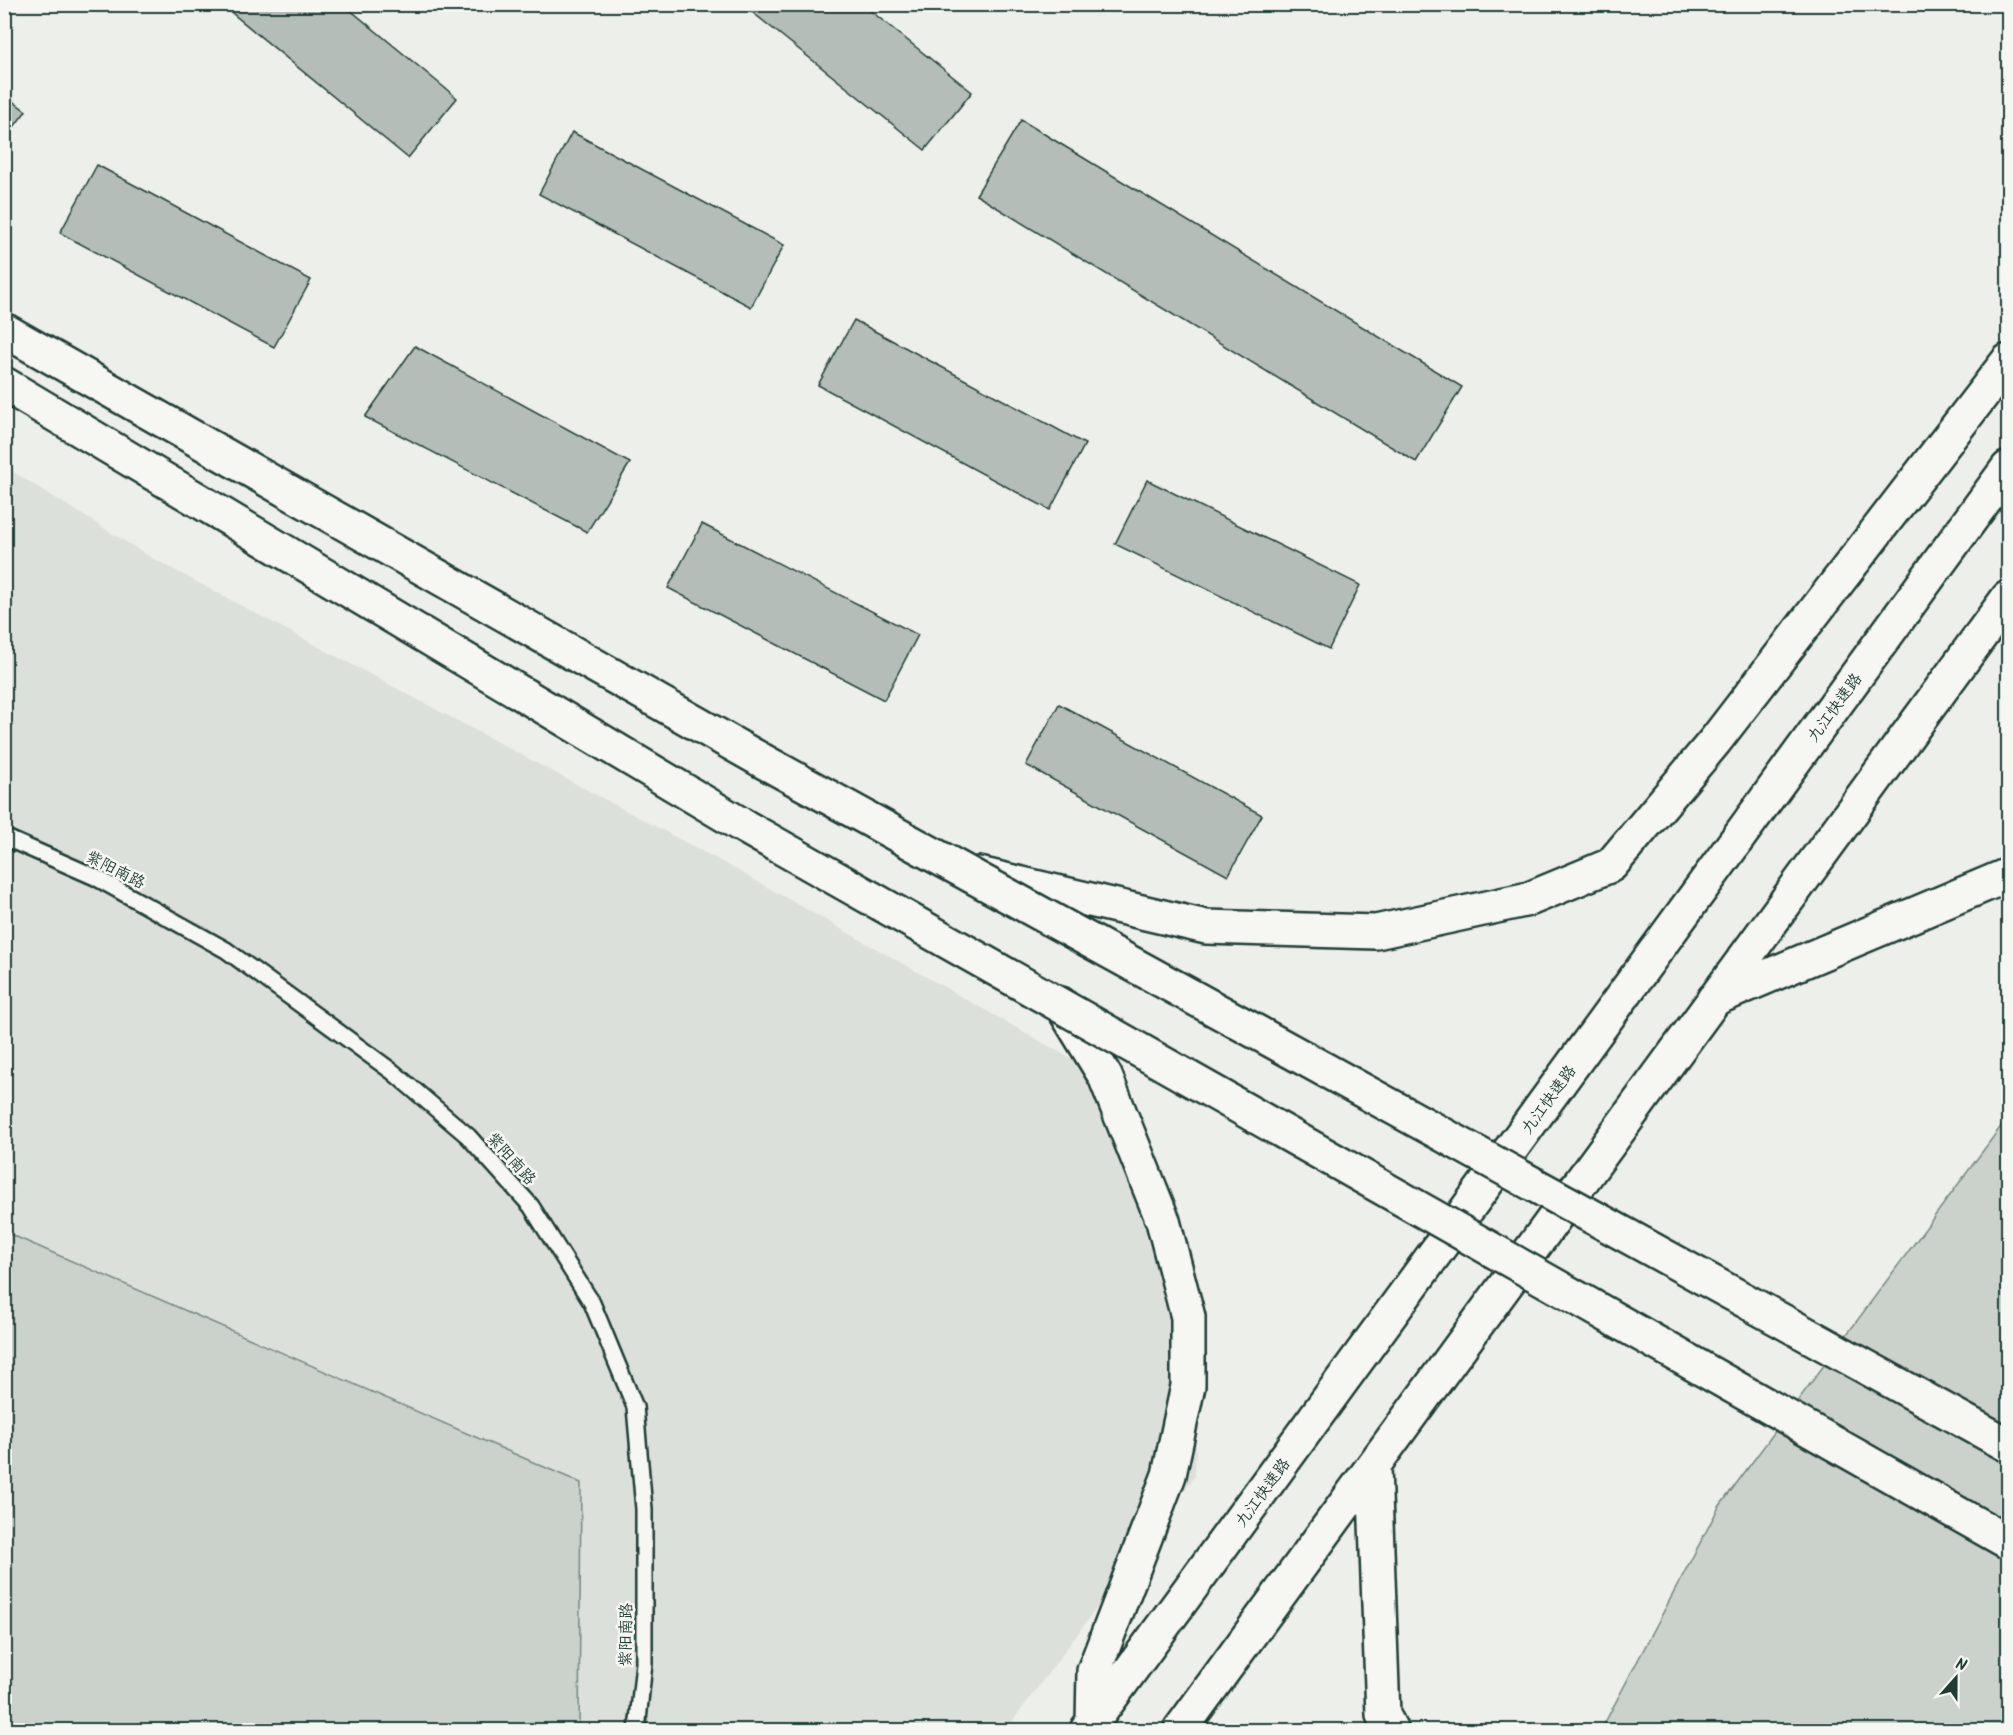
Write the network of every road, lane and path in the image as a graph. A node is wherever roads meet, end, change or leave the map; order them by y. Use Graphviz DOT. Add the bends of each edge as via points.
graph roads {
  1 [pos="4,330"];
  2 [pos="2008,361"];
  3 [pos="4,384"];
  4 [pos="2008,468"];
  5 [pos="2008,598"];
  6 [pos="4,837"];
  7 [pos="961,870"];
  8 [pos="2008,875"];
  9 [pos="1713,999"];
  10 [pos="1061,1004"];
  11 [pos="2000,1437"];
  12 [pos="1374,1467"];
  13 [pos="2008,1542"];
  14 [pos="1090,1726"];
  15 [pos="637,1731"];
  16 [pos="1180,1731"];
  17 [pos="1391,1731"];
  1 -- 7 [label="main road, bridge"];
  2 -- 7 [label="main road" via="1715,741 1611,865 1528,899 1376,932 1206,927"];
  3 -- 10 [label="main road, bridge" via="740,824"];
  4 -- 14 [label="main road, 九江快速路"];
  5 -- 9 [label="main road"];
  6 -- 15 [label="lane, 紫阳南路" via="95,877 226,950 393,1072 468,1136 531,1206 592,1303 635,1407 644,1509 644,1663"];
  7 -- 11 [label="main road, bridge"];
  8 -- 9 [label="main road"];
  9 -- 12 [label="main road"];
  10 -- 13 [label="main road, bridge"];
  10 -- 14 [label="main road" via="1105,1076 1163,1221 1188,1317 1188,1386 1169,1474 1094,1671"];
  12 -- 16 [label="main road"];
  12 -- 17 [label="main road" via="1383,1715"];
}
